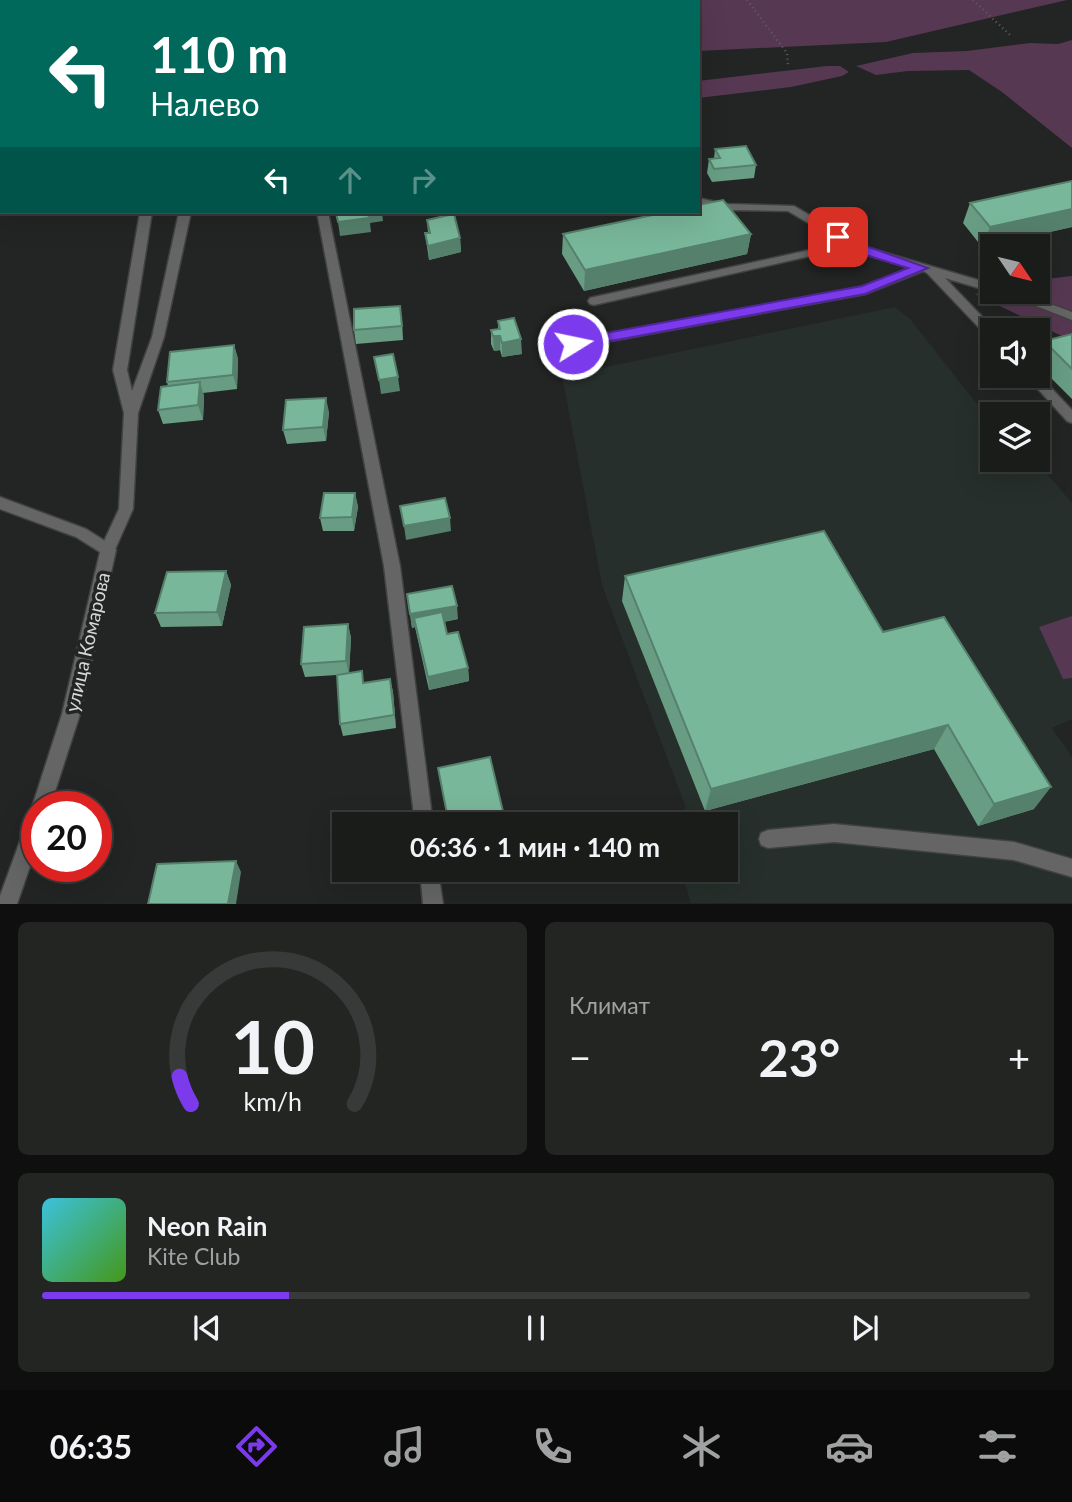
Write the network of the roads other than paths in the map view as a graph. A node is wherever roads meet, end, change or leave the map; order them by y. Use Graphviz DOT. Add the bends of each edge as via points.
graph roads {
  1 [pos="700,201"];
  2 [pos="146,214"];
  3 [pos="185,214"];
  4 [pos="322,214"];
  5 [pos="858,248"];
  6 [pos="927,270"];
  7 [pos="980,285"];
  8 [pos="594,301"];
  9 [pos="1039,304"];
  10 [pos="1072,316"];
  11 [pos="980,322"];
  12 [pos="573,344"];
  13 [pos="1043,388"];
  14 [pos="131,414"];
  15 [pos="1072,418"];
  16 [pos="0,503"];
  17 [pos="108,550"];
  18 [pos="46,791"];
  19 [pos="423,812"];
  20 [pos="768,839"];
  21 [pos="21,864"];
  22 [pos="1072,867"];
  23 [pos="430,882"];
  24 [pos="7,904"];
  25 [pos="433,904"];
  1 -- 5 [label="street" via="790,208"];
  2 -- 14 [label="street" via="120,370"];
  3 -- 14 [label="street" via="158,337"];
  4 -- 19 [label="street" via="392,566"];
  5 -- 6 [label="street"];
  5 -- 8 [label="street" via="819,251"];
  6 -- 7 [label="street"];
  6 -- 11 [label="street"];
  6 -- 12 [label="street" via="865,290"];
  9 -- 10 [label="street"];
  13 -- 15 [label="street"];
  14 -- 17 [label="street" via="126,509"];
  16 -- 17 [label="street, улица Комарова" via="82,533"];
  17 -- 18 [label="street, улица Комарова" via="71,714"];
  20 -- 22 [label="street" via="834,833 1014,851"];
  21 -- 24 [label="street"];
  23 -- 25 [label="street"];
}
